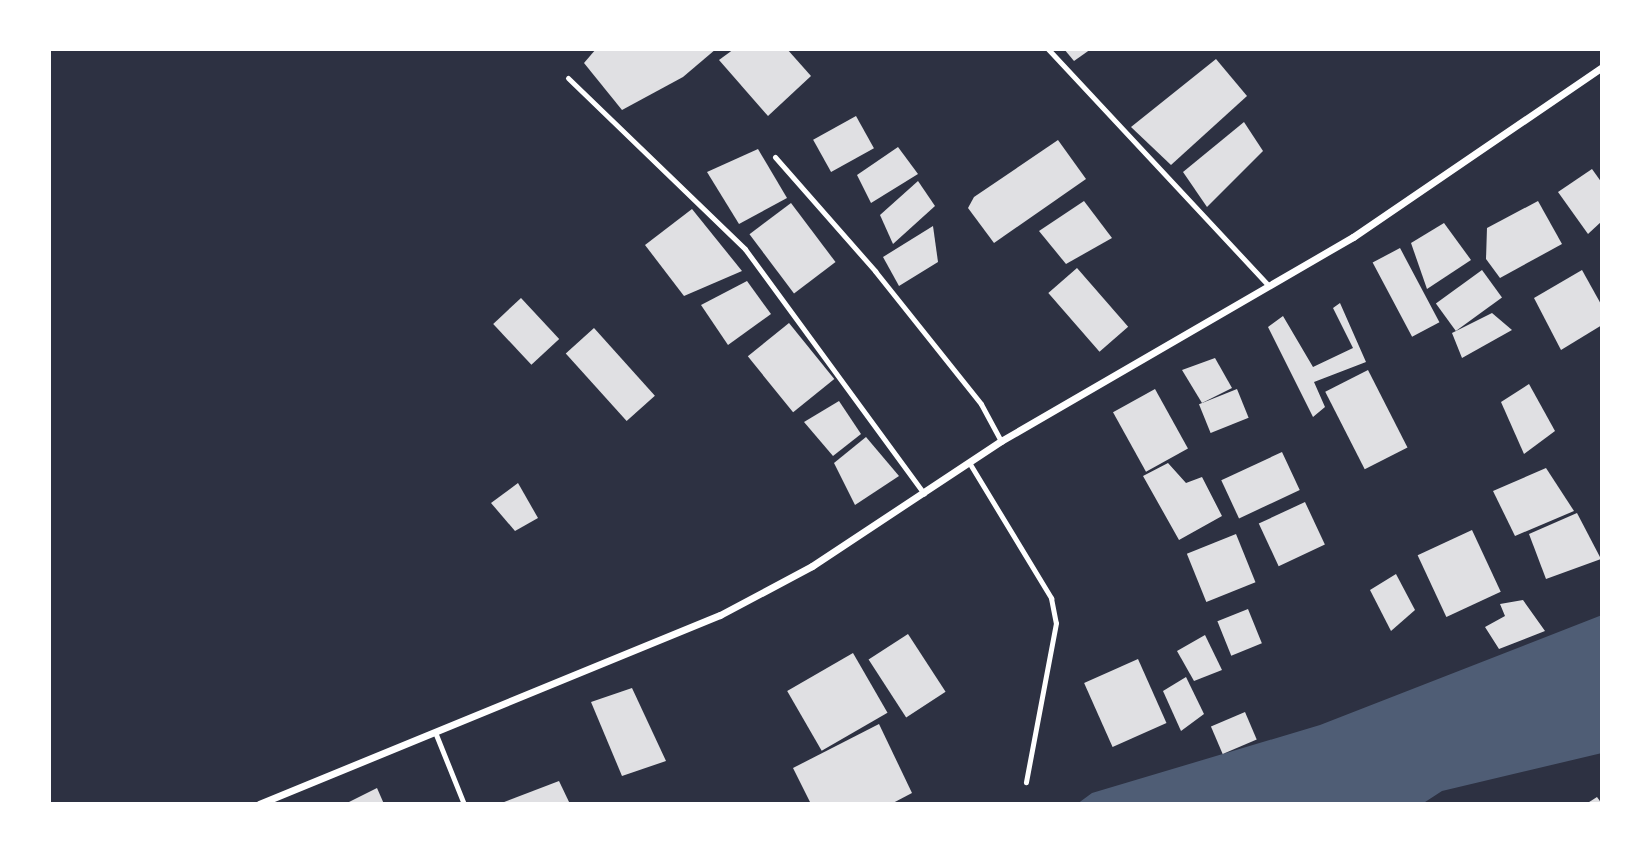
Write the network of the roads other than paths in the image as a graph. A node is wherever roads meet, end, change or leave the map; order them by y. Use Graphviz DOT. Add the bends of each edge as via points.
graph roads {
  1 [pos="1048,49"];
  2 [pos="1602,67"];
  3 [pos="568,78"];
  4 [pos="775,158"];
  5 [pos="1268,285"];
  6 [pos="1001,441"];
  7 [pos="970,464"];
  8 [pos="924,494"];
  9 [pos="435,733"];
  10 [pos="1026,782"];
  11 [pos="259,804"];
  12 [pos="464,804"];
  1 -- 5 [label="lane"];
  2 -- 5 [label="street" via="1353,237"];
  3 -- 8 [label="lane" via="745,248"];
  4 -- 6 [label="lane" via="883,281 981,404"];
  5 -- 6 [label="street"];
  6 -- 7 [label="street"];
  7 -- 8 [label="street"];
  7 -- 10 [label="lane" via="1051,598 1056,623"];
  8 -- 9 [label="street" via="720,615"];
  9 -- 11 [label="street"];
  9 -- 12 [label="lane"];
}
